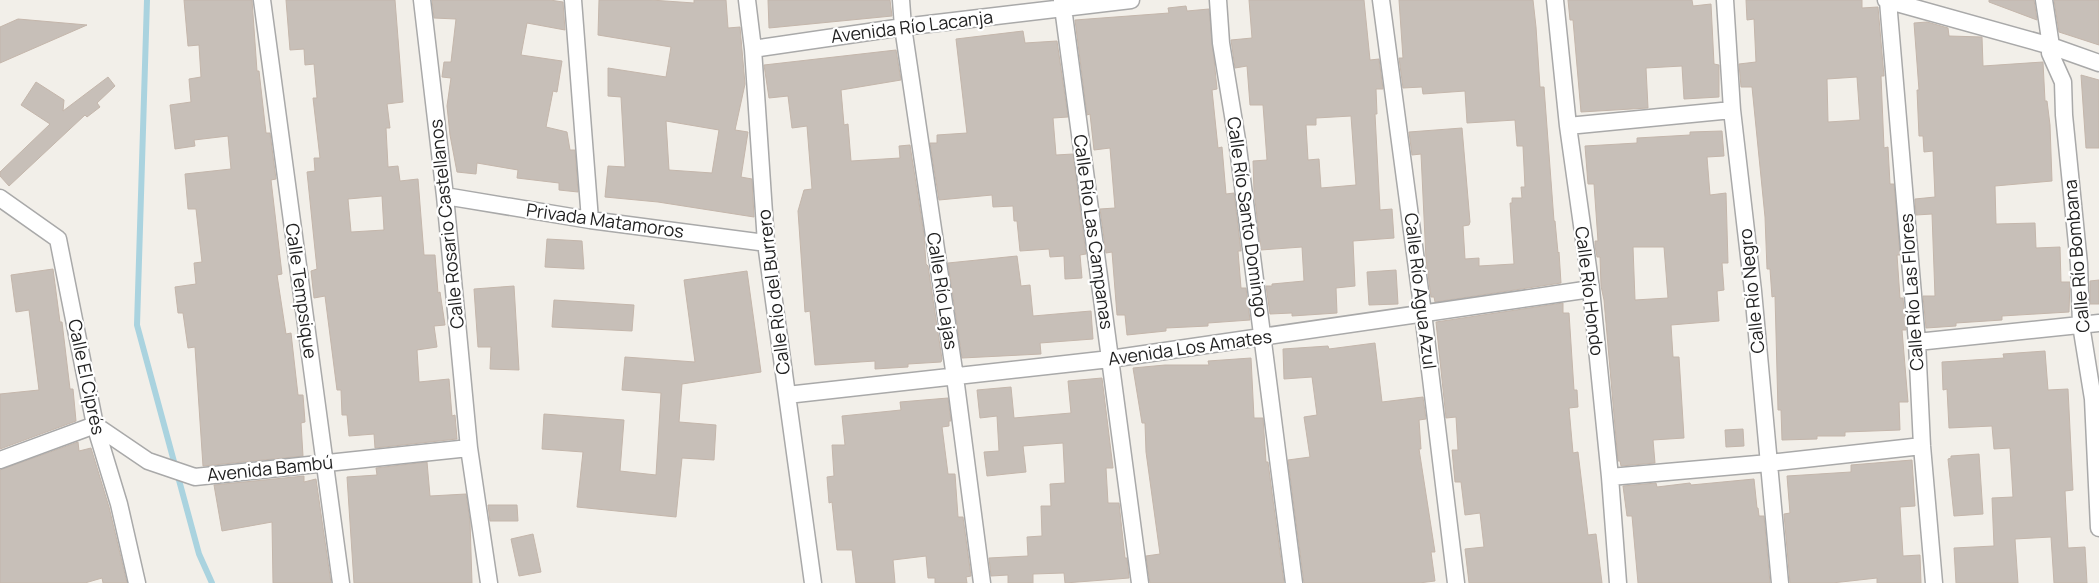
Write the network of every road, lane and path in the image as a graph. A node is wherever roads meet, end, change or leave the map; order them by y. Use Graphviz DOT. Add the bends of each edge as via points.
graph roads {
  1 [pos="262,0"];
  2 [pos="422,0"];
  3 [pos="573,0"];
  4 [pos="747,0"];
  5 [pos="901,0"];
  6 [pos="1131,0"];
  7 [pos="1218,0"];
  8 [pos="1380,0"];
  9 [pos="1555,0"];
  10 [pos="1725,0"];
  11 [pos="1887,0"];
  12 [pos="2044,0"];
  13 [pos="1062,4"];
  14 [pos="903,27"];
  15 [pos="2051,46"];
  16 [pos="754,49"];
  17 [pos="2099,63"];
  18 [pos="1732,110"];
  19 [pos="1568,126"];
  20 [pos="445,196"];
  21 [pos="0,198"];
  22 [pos="590,220"];
  23 [pos="766,243"];
  24 [pos="1591,290"];
  25 [pos="1423,314"];
  26 [pos="2099,323"];
  27 [pos="2081,325"];
  28 [pos="1264,338"];
  29 [pos="1917,342"];
  30 [pos="1110,359"];
  31 [pos="955,378"];
  32 [pos="787,395"];
  33 [pos="95,425"];
  34 [pos="1922,446"];
  35 [pos="468,448"];
  36 [pos="0,460"];
  37 [pos="1769,463"];
  38 [pos="325,464"];
  39 [pos="1610,477"];
  40 [pos="2099,528"];
  41 [pos="137,583"];
  42 [pos="341,583"];
  43 [pos="489,583"];
  44 [pos="813,583"];
  45 [pos="982,583"];
  46 [pos="1140,583"];
  47 [pos="1294,583"];
  48 [pos="1456,583"];
  49 [pos="1618,583"];
  50 [pos="1780,583"];
  51 [pos="1934,583"];
  1 -- 38 [label="street, Calle Tempsique"];
  2 -- 20 [label="street, Calle Rosario Castellanos"];
  3 -- 22 [label="street"];
  4 -- 16 [label="street, Calle Río del Burrero"];
  5 -- 14 [label="street, Calle Río Lajas"];
  6 -- 13 [label="street, Avenida Río Lacanja"];
  7 -- 28 [label="street, Calle Río Santo Domingo" via="1223,60"];
  8 -- 25 [label="street, Calle Río Agua Azul"];
  9 -- 19 [label="street, Calle Río Hondo"];
  10 -- 18 [label="street, Calle Río Negro"];
  11 -- 15 [label="street"];
  11 -- 29 [label="street, Calle Río Las Flores"];
  12 -- 15 [label="street, Calle Río Bombana"];
  13 -- 14 [label="street, Avenida Río Lacanja"];
  13 -- 30 [label="street, Calle Río Las Campanas"];
  14 -- 16 [label="street, Avenida Río Lacanja"];
  14 -- 31 [label="street, Calle Río Lajas"];
  15 -- 17 [label="street"];
  15 -- 27 [label="street, Calle Río Bombana" via="2050,53 2063,82 2079,264"];
  16 -- 23 [label="street, Calle Río del Burrero"];
  18 -- 19 [label="street"];
  18 -- 37 [label="street, Calle Río Negro"];
  19 -- 24 [label="street, Calle Río Hondo"];
  20 -- 22 [label="street, Privada Matamoros"];
  20 -- 35 [label="street, Calle Rosario Castellanos"];
  21 -- 33 [label="street, Calle El Ciprés" via="58,239"];
  22 -- 23 [label="street, Privada Matamoros"];
  23 -- 32 [label="street, Calle Río del Burrero"];
  24 -- 25 [label="street, Avenida Los Amates"];
  24 -- 39 [label="street, Calle Río Hondo"];
  25 -- 28 [label="street, Avenida Los Amates"];
  25 -- 48 [label="street, Calle Río Agua Azul"];
  26 -- 27 [label="street"];
  27 -- 29 [label="street"];
  27 -- 40 [label="street, Calle Río Bombana" via="2093,400"];
  28 -- 30 [label="street, Avenida Los Amates"];
  28 -- 47 [label="street, Calle Río Santo Domingo"];
  29 -- 34 [label="street, Calle Río Las Flores"];
  30 -- 31 [label="street, Avenida Los Amates"];
  30 -- 46 [label="street, Calle Río Las Campanas"];
  31 -- 32 [label="street, Avenida Los Amates"];
  31 -- 45 [label="street, Calle Río Lajas"];
  32 -- 44 [label="street, Calle Río del Burrero"];
  33 -- 36 [label="street"];
  33 -- 38 [label="street, Avenida Bambú" via="148,461 195,477"];
  33 -- 41 [label="street, Calle El Ciprés" via="119,504"];
  34 -- 37 [label="street"];
  34 -- 51 [label="street, Calle Río Las Flores"];
  35 -- 38 [label="street, Avenida Bambú"];
  35 -- 43 [label="street, Calle Rosario Castellanos"];
  37 -- 39 [label="street"];
  37 -- 50 [label="street, Calle Río Negro"];
  38 -- 42 [label="street, Calle Tempsique"];
  39 -- 49 [label="street, Calle Río Hondo"];
}
